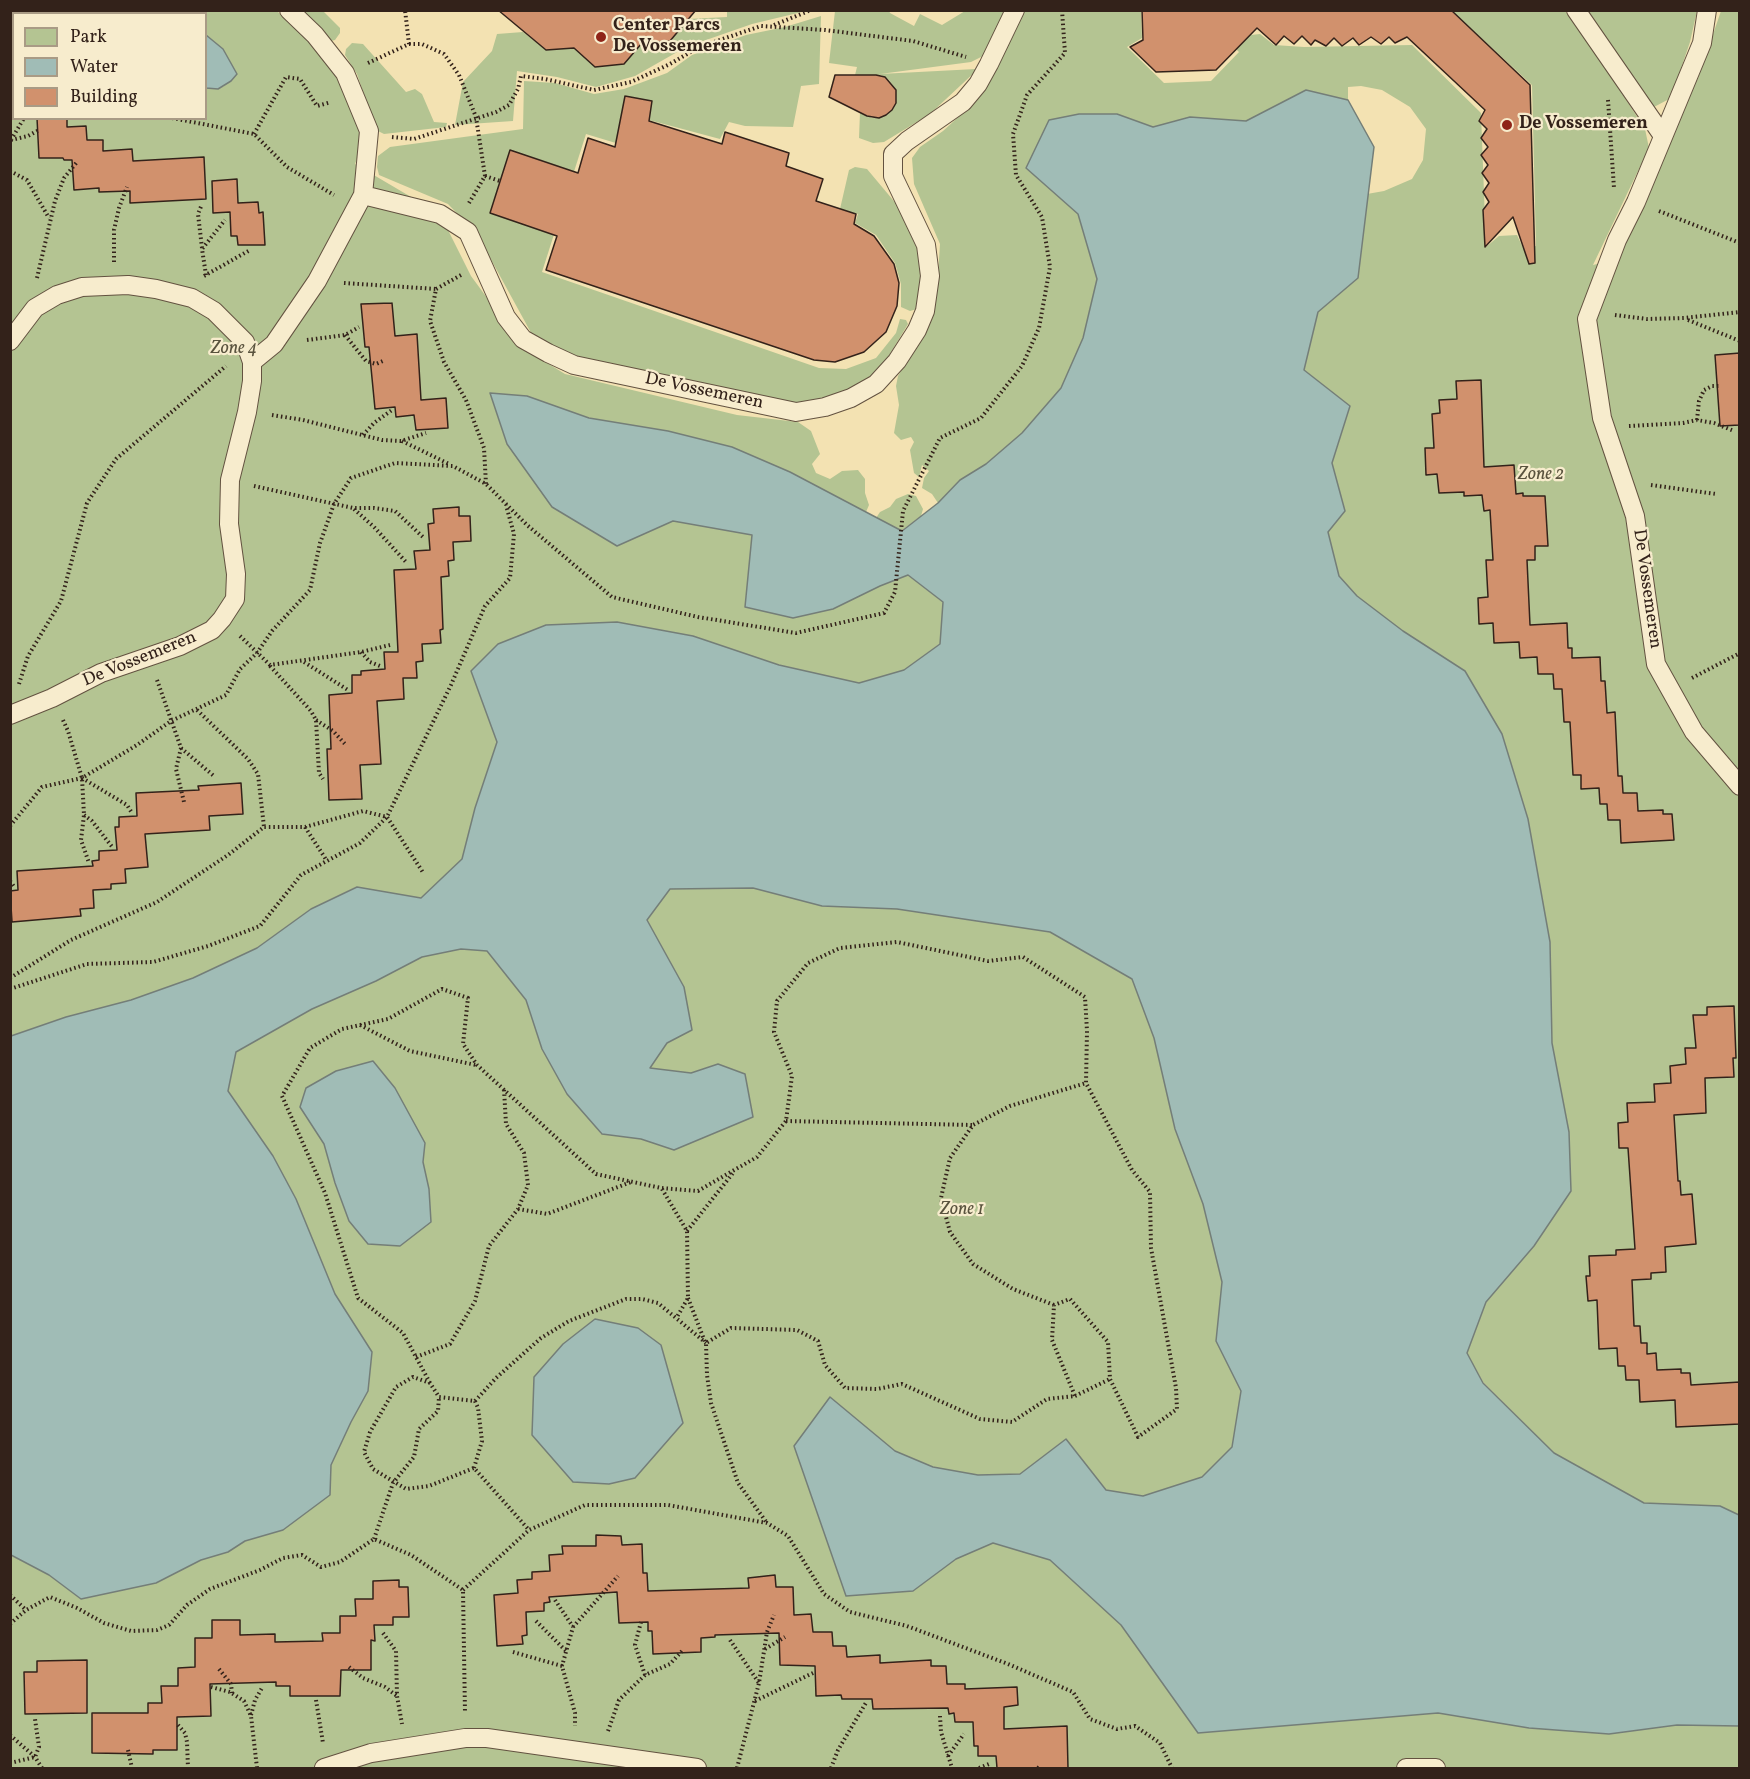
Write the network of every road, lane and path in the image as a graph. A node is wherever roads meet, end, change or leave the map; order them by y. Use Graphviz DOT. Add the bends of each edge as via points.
graph roads {
  1 [pos="289,10"];
  2 [pos="405,10"];
  3 [pos="811,10"];
  4 [pos="1015,10"];
  5 [pos="1062,10"];
  6 [pos="1576,10"];
  7 [pos="1707,10"];
  8 [pos="771,26"];
  9 [pos="409,44"];
  10 [pos="989,64"];
  11 [pos="345,74"];
  12 [pos="356,95"];
  13 [pos="1607,96"];
  14 [pos="476,117"];
  15 [pos="23,120"];
  16 [pos="182,120"];
  17 [pos="39,130"];
  18 [pos="369,131"];
  19 [pos="254,134"];
  20 [pos="1663,136"];
  21 [pos="11,141"];
  22 [pos="77,162"];
  23 [pos="10,171"];
  24 [pos="484,176"];
  25 [pos="500,181"];
  26 [pos="127,186"];
  27 [pos="323,188"];
  28 [pos="1614,192"];
  29 [pos="363,195"];
  30 [pos="1636,202"];
  31 [pos="202,204"];
  32 [pos="50,219"];
  33 [pos="225,220"];
  34 [pos="457,225"];
  35 [pos="1740,243"];
  36 [pos="202,249"];
  37 [pos="250,250"];
  38 [pos="483,264"];
  39 [pos="206,275"];
  40 [pos="317,281"];
  41 [pos="113,286"];
  42 [pos="436,289"];
  43 [pos="192,298"];
  44 [pos="47,300"];
  45 [pos="1740,312"];
  46 [pos="1684,318"];
  47 [pos="1587,319"];
  48 [pos="359,327"];
  49 [pos="345,335"];
  50 [pos="10,341"];
  51 [pos="1740,341"];
  52 [pos="274,344"];
  53 [pos="250,355"];
  54 [pos="383,361"];
  55 [pos="1720,386"];
  56 [pos="392,410"];
  57 [pos="247,412"];
  58 [pos="1697,420"];
  59 [pos="1734,431"];
  60 [pos="1607,432"];
  61 [pos="426,433"];
  62 [pos="363,435"];
  63 [pos="401,441"];
  64 [pos="453,466"];
  65 [pos="230,480"];
  66 [pos="1624,482"];
  67 [pos="486,484"];
  68 [pos="1716,494"];
  69 [pos="334,504"];
  70 [pos="506,504"];
  71 [pos="353,508"];
  72 [pos="423,537"];
  73 [pos="406,562"];
  74 [pos="222,619"];
  75 [pos="390,645"];
  76 [pos="361,652"];
  77 [pos="257,653"];
  78 [pos="1740,653"];
  79 [pos="149,657"];
  80 [pos="303,662"];
  81 [pos="270,665"];
  82 [pos="380,666"];
  83 [pos="18,687"];
  84 [pos="1670,689"];
  85 [pos="348,690"];
  86 [pos="52,698"];
  87 [pos="197,710"];
  88 [pos="10,715"];
  89 [pos="316,720"];
  90 [pos="171,721"];
  91 [pos="345,744"];
  92 [pos="181,748"];
  93 [pos="82,777"];
  94 [pos="215,777"];
  95 [pos="323,779"];
  96 [pos="1740,786"];
  97 [pos="184,802"];
  98 [pos="132,813"];
  99 [pos="84,815"];
  100 [pos="387,817"];
  101 [pos="10,826"];
  102 [pos="264,827"];
  103 [pos="305,827"];
  104 [pos="113,848"];
  105 [pos="327,861"];
  106 [pos="89,863"];
  107 [pos="424,874"];
  108 [pos="10,881"];
  109 [pos="15,888"];
  110 [pos="10,978"];
  111 [pos="10,989"];
  112 [pos="360,1025"];
  113 [pos="477,1065"];
  114 [pos="1086,1083"];
  115 [pos="504,1089"];
  116 [pos="786,1121"];
  117 [pos="973,1125"];
  118 [pos="735,1169"];
  119 [pos="631,1181"];
  120 [pos="661,1188"];
  121 [pos="518,1209"];
  122 [pos="687,1231"];
  123 [pos="688,1298"];
  124 [pos="1054,1305"];
  125 [pos="677,1317"];
  126 [pos="706,1343"];
  127 [pos="416,1357"];
  128 [pos="1110,1379"];
  129 [pos="430,1383"];
  130 [pos="1075,1396"];
  131 [pos="439,1397"];
  132 [pos="475,1401"];
  133 [pos="474,1468"];
  134 [pos="393,1483"];
  135 [pos="767,1523"];
  136 [pos="529,1530"];
  137 [pos="374,1539"];
  138 [pos="618,1576"];
  139 [pos="463,1590"];
  140 [pos="10,1595"];
  141 [pos="555,1600"];
  142 [pos="26,1610"];
  143 [pos="774,1615"];
  144 [pos="536,1621"];
  145 [pos="641,1622"];
  146 [pos="10,1623"];
  147 [pos="573,1627"];
  148 [pos="383,1633"];
  149 [pos="785,1637"];
  150 [pos="730,1640"];
  151 [pos="765,1650"];
  152 [pos="566,1651"];
  153 [pos="682,1651"];
  154 [pos="513,1652"];
  155 [pos="562,1666"];
  156 [pos="349,1667"];
  157 [pos="219,1669"];
  158 [pos="815,1672"];
  159 [pos="645,1676"];
  160 [pos="759,1683"];
  161 [pos="212,1687"];
  162 [pos="262,1688"];
  163 [pos="232,1693"];
  164 [pos="397,1696"];
  165 [pos="316,1700"];
  166 [pos="867,1701"];
  167 [pos="755,1702"];
  168 [pos="251,1716"];
  169 [pos="940,1716"];
  170 [pos="35,1719"];
  171 [pos="178,1725"];
  172 [pos="964,1734"];
  173 [pos="10,1736"];
  174 [pos="465,1738"];
  175 [pos="405,1749"];
  176 [pos="128,1750"];
  177 [pos="574,1750"];
  178 [pos="599,1754"];
  179 [pos="948,1756"];
  180 [pos="35,1757"];
  181 [pos="10,1763"];
  182 [pos="989,1764"];
  183 [pos="42,1768"];
  184 [pos="132,1768"];
  185 [pos="188,1768"];
  186 [pos="257,1768"];
  187 [pos="326,1768"];
  188 [pos="697,1768"];
  189 [pos="737,1768"];
  190 [pos="831,1768"];
  191 [pos="952,1768"];
  192 [pos="979,1768"];
  193 [pos="1172,1768"];
  194 [pos="1406,1768"];
  195 [pos="1436,1768"];
  1 -- 11 [label="lane" via="315,35"];
  2 -- 9 [label="path"];
  3 -- 8 [label="path"];
  4 -- 10 [label="lane, De Vossemeren"];
  5 -- 70 [label="path" via="1065,53 1027,95 1013,134 1016,175 1042,217 1050,267 1039,328 1022,366 981,418 940,438 903,511 895,592 884,613 796,633 698,617 612,597"];
  6 -- 20 [label="lane"];
  7 -- 20 [label="lane, De Vossemeren" via="1702,43"];
  8 -- 10 [label="path" via="913,41"];
  8 -- 14 [label="path" via="699,47 631,82 594,90 521,76 508,105"];
  9 -- 11 [label="path"];
  9 -- 14 [label="path" via="422,44 444,54 459,75"];
  10 -- 38 [label="lane, De Vossemeren" via="963,102 893,154 893,176 926,245 930,276 925,311 897,361 876,384 851,398 796,412 574,365 523,339 506,317"];
  11 -- 12 [label="lane"];
  12 -- 18 [label="lane"];
  12 -- 19 [label="path" via="317,106 300,78 286,78"];
  13 -- 28 [label="path"];
  14 -- 18 [label="path" via="414,139"];
  14 -- 24 [label="path"];
  15 -- 21 [label="path"];
  16 -- 19 [label="path"];
  17 -- 21 [label="path"];
  18 -- 29 [label="lane"];
  19 -- 27 [label="path" via="287,167"];
  20 -- 30 [label="lane, De Vossemeren"];
  22 -- 32 [label="path" via="64,178"];
  23 -- 32 [label="path" via="27,180"];
  24 -- 25 [label="path"];
  24 -- 34 [label="path"];
  26 -- 41 [label="path" via="114,230"];
  29 -- 34 [label="lane, De Vossemeren" via="440,214"];
  29 -- 40 [label="lane"];
  30 -- 35 [label="path"];
  30 -- 47 [label="lane, De Vossemeren"];
  31 -- 36 [label="path" via="198,214"];
  32 -- 44 [label="path" via="36,276"];
  33 -- 36 [label="path"];
  34 -- 38 [label="lane, De Vossemeren" via="468,232"];
  36 -- 39 [label="path"];
  37 -- 39 [label="path"];
  38 -- 42 [label="path"];
  39 -- 43 [label="path" via="192,284"];
  40 -- 42 [label="path"];
  40 -- 52 [label="lane"];
  41 -- 43 [label="lane" via="156,289"];
  41 -- 44 [label="lane" via="82,287"];
  42 -- 67 [label="path" via="430,321 444,362 466,400 484,448"];
  43 -- 53 [label="lane" via="231,326"];
  44 -- 50 [label="lane" via="35,308"];
  45 -- 46 [label="path"];
  46 -- 47 [label="path" via="1613,315"];
  46 -- 51 [label="path"];
  47 -- 60 [label="lane, De Vossemeren"];
  48 -- 49 [label="path"];
  49 -- 52 [label="path"];
  49 -- 54 [label="path" via="366,361"];
  52 -- 53 [label="lane"];
  53 -- 57 [label="lane, De Vossemeren" via="252,381"];
  53 -- 83 [label="path" via="116,459 87,503 61,601 28,656"];
  55 -- 58 [label="path" via="1704,390"];
  56 -- 62 [label="path"];
  57 -- 62 [label="path" via="303,420"];
  57 -- 65 [label="lane, De Vossemeren"];
  58 -- 59 [label="path"];
  58 -- 60 [label="path" via="1627,426"];
  60 -- 66 [label="lane, De Vossemeren"];
  61 -- 63 [label="path"];
  62 -- 63 [label="path"];
  63 -- 64 [label="path"];
  64 -- 67 [label="path"];
  64 -- 69 [label="path" via="395,463 351,478"];
  65 -- 69 [label="path"];
  65 -- 74 [label="lane, De Vossemeren" via="235,599"];
  66 -- 68 [label="path"];
  66 -- 84 [label="lane, De Vossemeren" via="1635,516 1656,664"];
  67 -- 70 [label="path"];
  69 -- 71 [label="path"];
  69 -- 77 [label="path" via="320,543 310,590"];
  70 -- 100 [label="path" via="513,534 510,578 485,606"];
  71 -- 72 [label="path" via="395,511"];
  71 -- 73 [label="path"];
  74 -- 77 [label="path"];
  74 -- 79 [label="lane, De Vossemeren" via="212,630"];
  75 -- 76 [label="path"];
  76 -- 80 [label="path"];
  76 -- 82 [label="path"];
  77 -- 81 [label="path"];
  77 -- 87 [label="path" via="240,669 226,695"];
  78 -- 84 [label="path"];
  79 -- 86 [label="lane, De Vossemeren" via="102,673"];
  79 -- 90 [label="path"];
  80 -- 81 [label="path"];
  80 -- 85 [label="path"];
  81 -- 89 [label="path"];
  84 -- 96 [label="lane, De Vossemeren" via="1694,732"];
  86 -- 88 [label="lane, De Vossemeren"];
  86 -- 93 [label="path" via="68,730"];
  87 -- 90 [label="path"];
  87 -- 102 [label="path" via="248,759 258,774"];
  89 -- 91 [label="path"];
  89 -- 95 [label="path" via="319,772"];
  90 -- 92 [label="path"];
  90 -- 93 [label="path" via="137,746"];
  92 -- 94 [label="path"];
  92 -- 97 [label="path" via="176,769"];
  93 -- 98 [label="path" via="127,805"];
  93 -- 99 [label="path"];
  93 -- 101 [label="path" via="42,787"];
  99 -- 104 [label="path"];
  99 -- 106 [label="path" via="81,840"];
  100 -- 103 [label="path" via="363,811"];
  100 -- 105 [label="path" via="360,843"];
  100 -- 107 [label="path"];
  102 -- 103 [label="path"];
  102 -- 110 [label="path" via="157,902 71,940"];
  103 -- 105 [label="path"];
  105 -- 111 [label="path" via="301,875 260,926 153,962 87,964"];
  108 -- 109 [label="path"];
  112 -- 113 [label="path" via="410,1051"];
  112 -- 113 [label="path" via="388,1019 442,989 468,998 464,1044"];
  112 -- 127 [label="path" via="342,1029 310,1048 282,1096 325,1193 358,1298 403,1333"];
  113 -- 115 [label="path"];
  114 -- 116 [label="path" via="1084,997 1023,957 988,961 897,942 840,948 808,963 777,1001 774,1032 792,1076"];
  114 -- 117 [label="path" via="1010,1106"];
  114 -- 128 [label="path" via="1132,1170 1150,1192 1151,1248 1177,1409 1138,1437"];
  115 -- 119 [label="path" via="596,1174"];
  115 -- 121 [label="path" via="506,1124 524,1153 528,1185"];
  116 -- 117 [label="path"];
  116 -- 118 [label="path" via="757,1157"];
  117 -- 124 [label="path" via="950,1158 941,1197 950,1232 973,1264 1013,1289"];
  118 -- 120 [label="path" via="698,1191"];
  118 -- 122 [label="path"];
  119 -- 120 [label="path"];
  119 -- 121 [label="path" via="547,1214"];
  120 -- 122 [label="path"];
  121 -- 127 [label="path" via="489,1245 475,1301 450,1344"];
  122 -- 123 [label="path"];
  123 -- 125 [label="path"];
  123 -- 126 [label="path"];
  124 -- 128 [label="path" via="1071,1299 1108,1342"];
  124 -- 130 [label="path" via="1052,1340"];
  125 -- 126 [label="path"];
  125 -- 132 [label="path" via="658,1303 626,1299 569,1321 541,1338"];
  126 -- 130 [label="path" via="731,1328 797,1329 818,1341 825,1365 845,1388 878,1389 902,1384 980,1419 1012,1422 1047,1399"];
  126 -- 135 [label="path" via="708,1384 718,1428 738,1483"];
  127 -- 129 [label="path"];
  128 -- 130 [label="path"];
  129 -- 131 [label="path"];
  129 -- 134 [label="path" via="413,1377 396,1387 370,1432 364,1452 373,1468"];
  131 -- 132 [label="path"];
  131 -- 134 [label="path" via="438,1411 419,1429 414,1457"];
  132 -- 133 [label="path" via="482,1441"];
  133 -- 134 [label="path" via="429,1486 406,1490"];
  133 -- 136 [label="path"];
  134 -- 137 [label="path"];
  135 -- 136 [label="path" via="668,1505 585,1505"];
  135 -- 193 [label="path" via="788,1536 824,1593 850,1612 907,1626 1073,1692 1090,1719 1117,1729 1135,1726 1160,1743"];
  136 -- 139 [label="path"];
  137 -- 139 [label="path" via="411,1555"];
  137 -- 142 [label="path" via="340,1562 321,1567 302,1556 283,1558 210,1589 157,1630 131,1631 104,1623 50,1597"];
  138 -- 147 [label="path"];
  139 -- 174 [label="path"];
  140 -- 142 [label="path"];
  141 -- 147 [label="path"];
  142 -- 146 [label="path"];
  143 -- 151 [label="path"];
  144 -- 152 [label="path"];
  145 -- 159 [label="path" via="635,1645"];
  147 -- 152 [label="path"];
  148 -- 164 [label="path" via="396,1651"];
  149 -- 151 [label="path"];
  150 -- 160 [label="path"];
  151 -- 160 [label="path"];
  152 -- 155 [label="path"];
  153 -- 159 [label="path" via="670,1664"];
  154 -- 155 [label="path"];
  155 -- 177 [label="path" via="575,1713"];
  156 -- 164 [label="path"];
  157 -- 163 [label="path" via="231,1684"];
  158 -- 167 [label="path"];
  159 -- 178 [label="path" via="619,1700"];
  160 -- 167 [label="path"];
  161 -- 163 [label="path"];
  162 -- 168 [label="path"];
  163 -- 168 [label="path" via="244,1701"];
  164 -- 175 [label="path"];
  165 -- 187 [label="path"];
  166 -- 190 [label="path"];
  167 -- 189 [label="path"];
  168 -- 186 [label="path"];
  169 -- 179 [label="path"];
  170 -- 180 [label="path" via="39,1747"];
  171 -- 185 [label="path" via="185,1733"];
  172 -- 179 [label="path"];
  173 -- 180 [label="path"];
  174 -- 175 [label="lane"];
  174 -- 177 [label="lane"];
  175 -- 187 [label="lane" via="371,1753"];
  176 -- 184 [label="path"];
  177 -- 178 [label="lane"];
  178 -- 188 [label="lane"];
  179 -- 191 [label="path"];
  180 -- 181 [label="path"];
  180 -- 183 [label="path"];
  182 -- 192 [label="path"];
  194 -- 195 [label="lane"];
}
